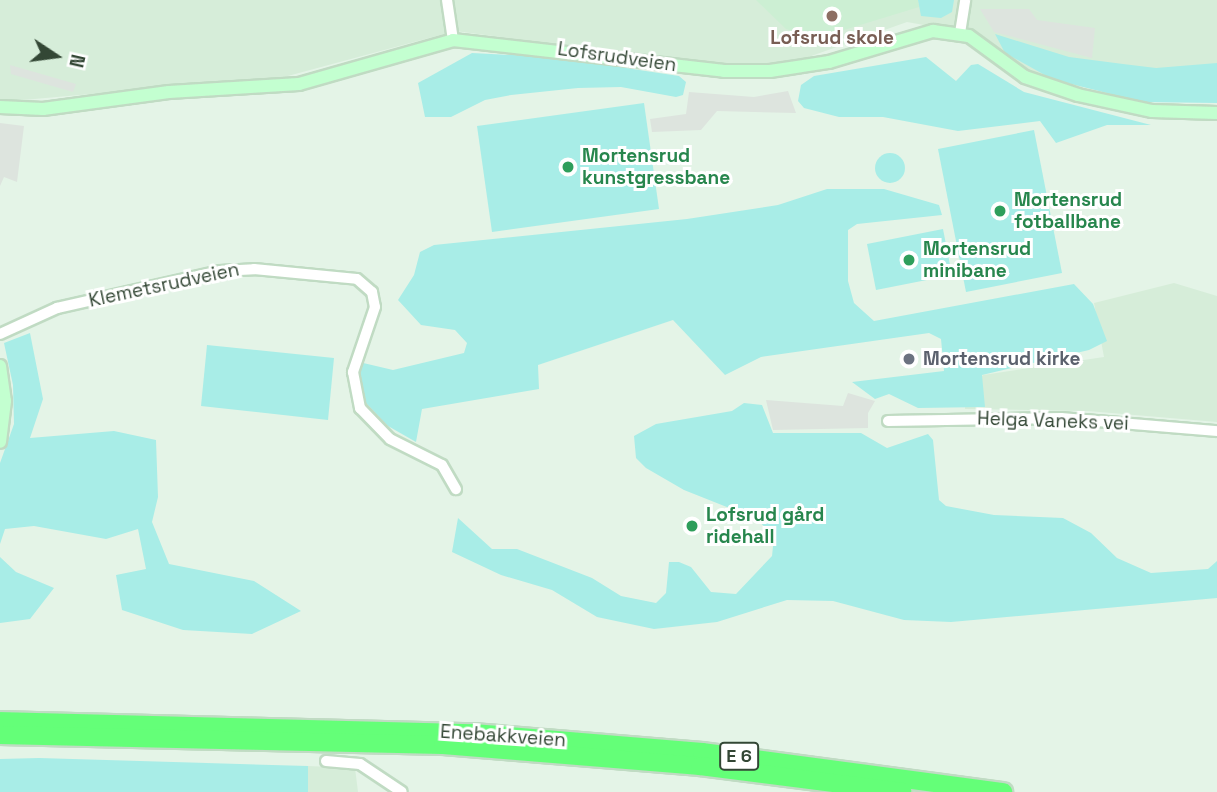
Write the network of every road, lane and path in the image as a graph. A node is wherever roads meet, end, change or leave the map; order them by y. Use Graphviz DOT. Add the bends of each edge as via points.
graph roads {
  1 [pos="447,0"];
  2 [pos="965,0"];
  3 [pos="960,33"];
  4 [pos="453,40"];
  5 [pos="0,107"];
  6 [pos="1217,113"];
  7 [pos="0,334"];
  8 [pos="0,366"];
  9 [pos="888,421"];
  10 [pos="1217,432"];
  11 [pos="0,442"];
  12 [pos="456,489"];
  13 [pos="0,721"];
  14 [pos="0,735"];
  15 [pos="443,738"];
  16 [pos="473,740"];
  17 [pos="326,761"];
  18 [pos="402,792"];
  19 [pos="902,792"];
  20 [pos="1003,792"];
  1 -- 4 [label="street"];
  2 -- 3 [label="street"];
  3 -- 4 [label="street, Lofsrudveien" via="920,33 829,62 770,72 724,71"];
  3 -- 6 [label="street" via="1025,77 1058,89 1152,111"];
  4 -- 5 [label="street, Lofsrudveien" via="299,84 169,92 43,109"];
  7 -- 12 [label="street, Klemetsrudveien" via="57,308 220,271 254,268 357,279 372,292 375,307 353,372 360,408 390,439 442,465"];
  8 -- 11 [label="street" via="5,401"];
  9 -- 10 [label="street, Helga Vaneks vei" via="1060,418"];
  13 -- 15 [label="highway, Enebakkveien / E 6"];
  14 -- 15 [label="highway, Enebakkveien / E 6"];
  15 -- 16 [label="highway, Enebakkveien / E 6"];
  16 -- 19 [label="highway, Enebakkveien / E 6"];
  16 -- 20 [label="highway, Enebakkveien / E 6" via="702,752"];
  17 -- 18 [label="street" via="360,764"];
}
